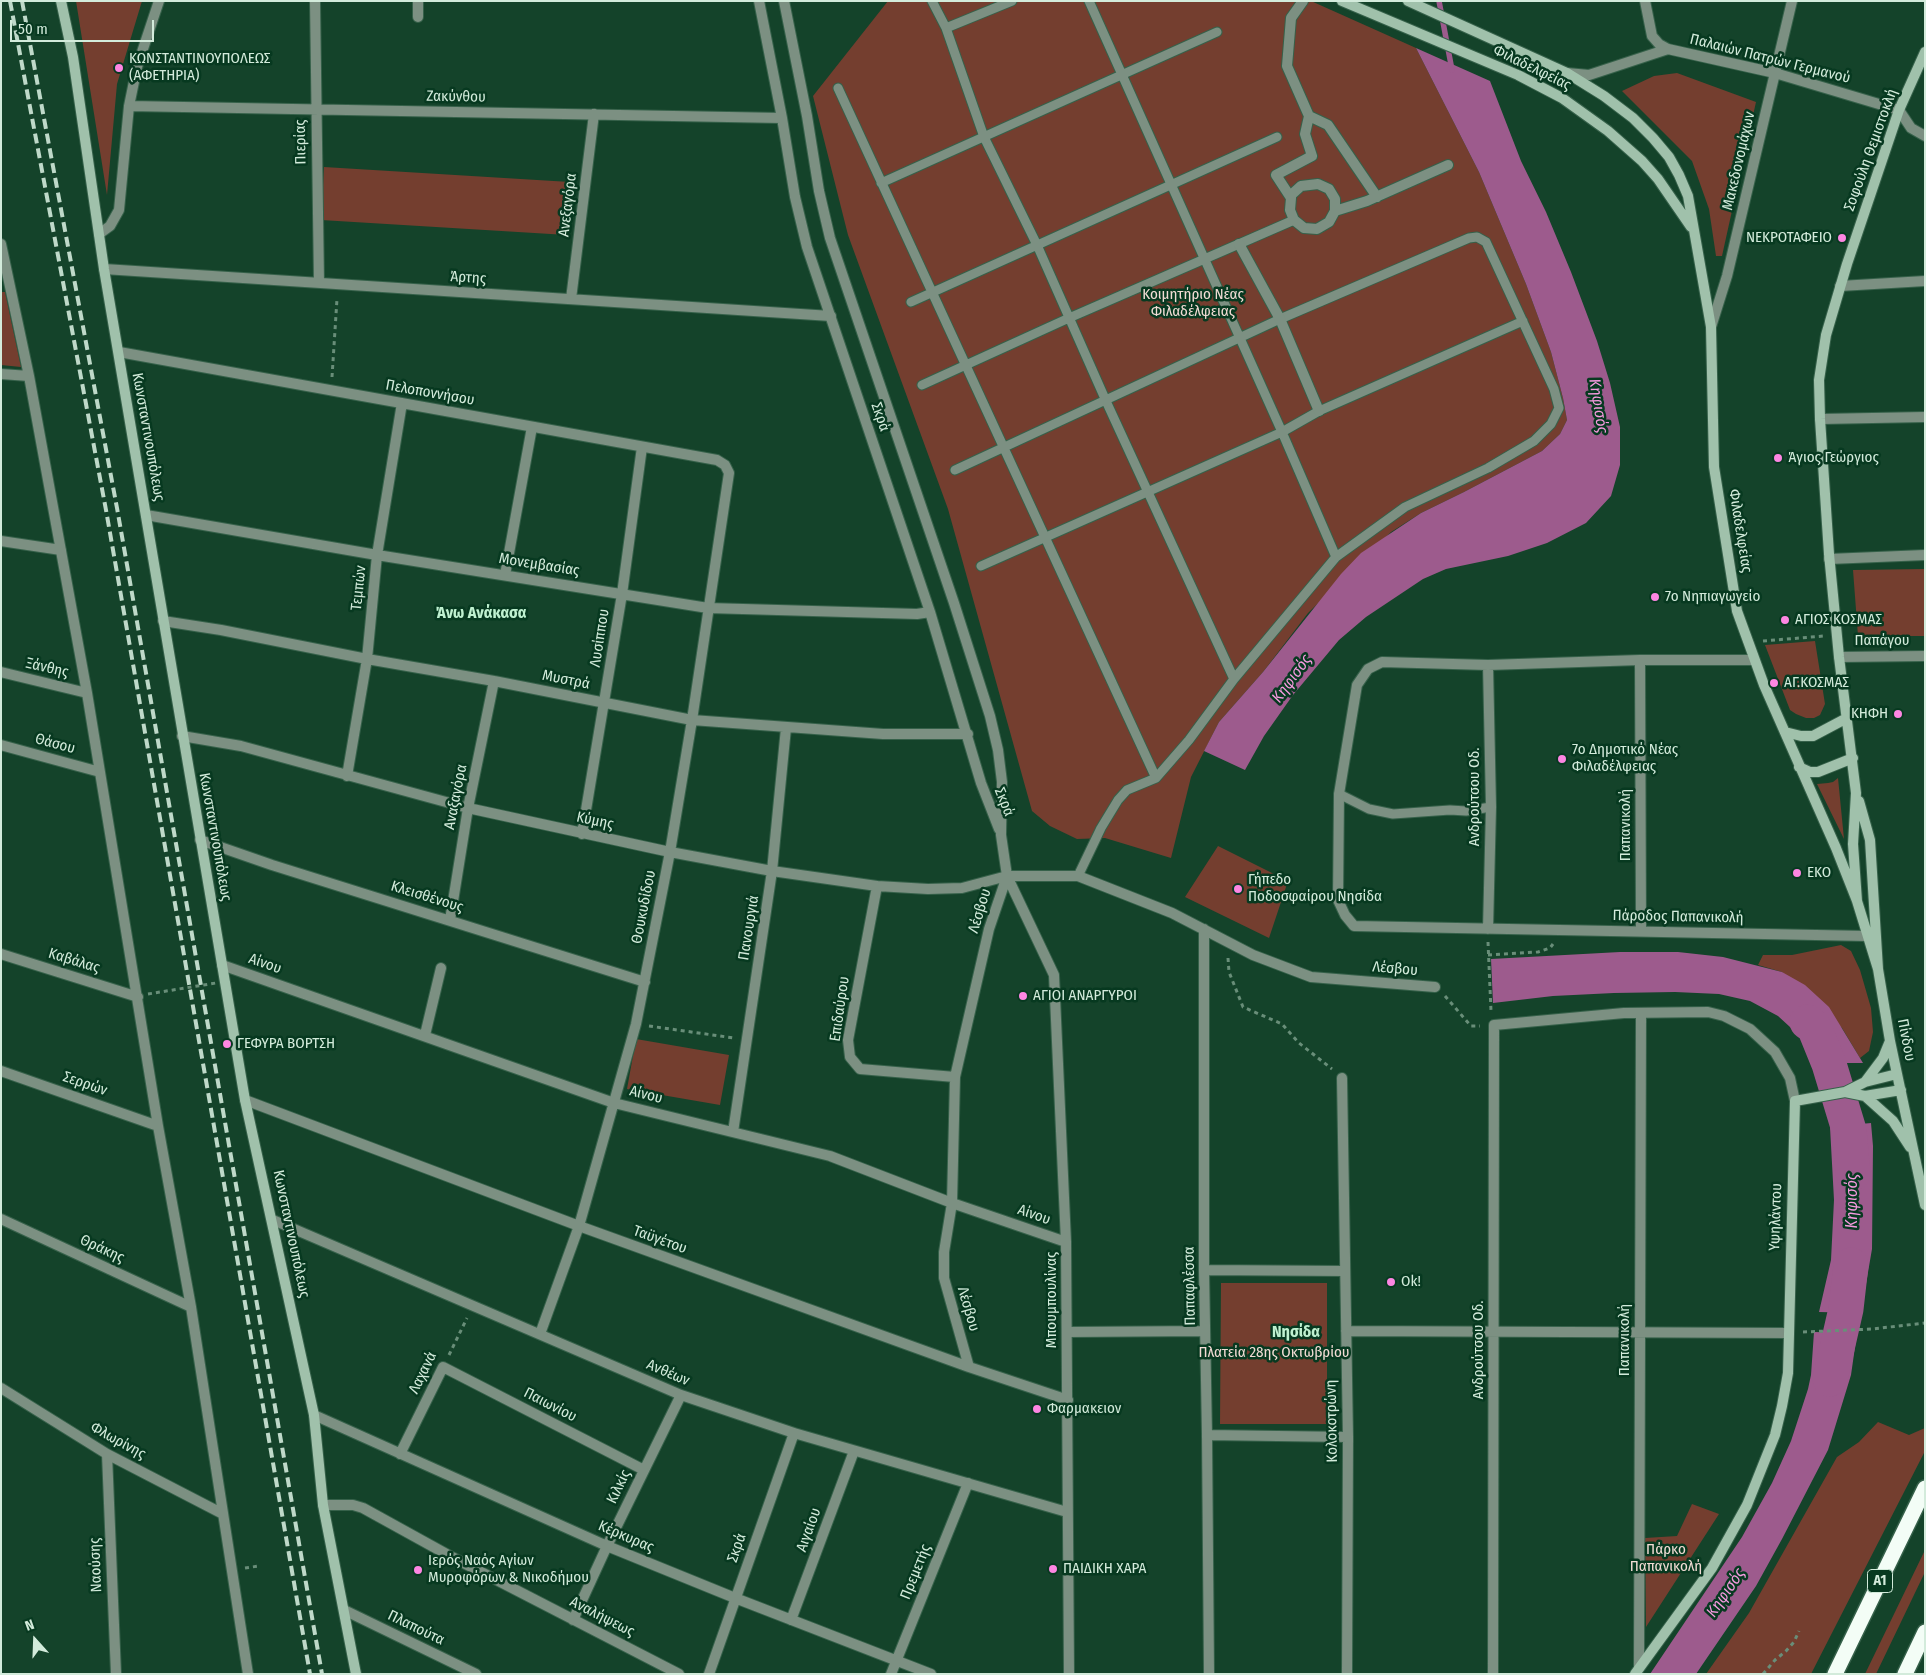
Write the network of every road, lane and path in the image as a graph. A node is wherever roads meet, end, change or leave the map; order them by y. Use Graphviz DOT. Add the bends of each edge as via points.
graph roads {
  1 [pos="61,1"];
  2 [pos="159,1"];
  3 [pos="315,1"];
  4 [pos="418,1"];
  5 [pos="758,1"];
  6 [pos="784,1"];
  7 [pos="932,1"];
  8 [pos="1012,1"];
  9 [pos="1089,1"];
  10 [pos="1303,1"];
  11 [pos="1342,1"];
  12 [pos="1645,1"];
  13 [pos="1792,1"];
  14 [pos="1409,2"];
  15 [pos="418,17"];
  16 [pos="946,28"];
  17 [pos="1217,32"];
  18 [pos="1668,49"];
  19 [pos="1925,52"];
  20 [pos="1567,73"];
  21 [pos="1775,73"];
  22 [pos="1122,75"];
  23 [pos="838,88"];
  24 [pos="129,106"];
  25 [pos="316,109"];
  26 [pos="1899,110"];
  27 [pos="594,114"];
  28 [pos="1309,116"];
  29 [pos="782,118"];
  30 [pos="1277,136"];
  31 [pos="1925,136"];
  32 [pos="984,137"];
  33 [pos="1448,165"];
  34 [pos="881,183"];
  35 [pos="1171,185"];
  36 [pos="1290,196"];
  37 [pos="1377,197"];
  38 [pos="1335,211"];
  39 [pos="1294,220"];
  40 [pos="1694,232"];
  41 [pos="99,234"];
  42 [pos="1,244"];
  43 [pos="1239,244"];
  44 [pos="1037,245"];
  45 [pos="1204,260"];
  46 [pos="3,263"];
  47 [pos="104,269"];
  48 [pos="1925,281"];
  49 [pos="319,283"];
  50 [pos="338,284"];
  51 [pos="1840,286"];
  52 [pos="932,292"];
  53 [pos="571,299"];
  54 [pos="911,302"];
  55 [pos="830,316"];
  56 [pos="1069,318"];
  57 [pos="1280,319"];
  58 [pos="1523,320"];
  59 [pos="1711,327"];
  60 [pos="1240,339"];
  61 [pos="119,352"];
  62 [pos="966,366"];
  63 [pos="1,374"];
  64 [pos="28,376"];
  65 [pos="922,385"];
  66 [pos="331,390"];
  67 [pos="1106,400"];
  68 [pos="402,403"];
  69 [pos="1319,411"];
  70 [pos="1925,417"];
  71 [pos="1820,419"];
  72 [pos="532,427"];
  73 [pos="1282,432"];
  74 [pos="642,447"];
  75 [pos="1004,448"];
  76 [pos="955,470"];
  77 [pos="729,473"];
  78 [pos="1148,491"];
  79 [pos="146,515"];
  80 [pos="1045,537"];
  81 [pos="1,541"];
  82 [pos="61,550"];
  83 [pos="377,554"];
  84 [pos="1925,555"];
  85 [pos="1336,557"];
  86 [pos="1829,559"];
  87 [pos="981,566"];
  88 [pos="506,575"];
  89 [pos="622,594"];
  90 [pos="708,608"];
  91 [pos="930,612"];
  92 [pos="163,620"];
  93 [pos="1837,635"];
  94 [pos="1747,642"];
  95 [pos="1839,656"];
  96 [pos="1925,656"];
  97 [pos="367,659"];
  98 [pos="1640,660"];
  99 [pos="1754,660"];
  100 [pos="1488,665"];
  101 [pos="1,672"];
  102 [pos="1234,679"];
  103 [pos="494,681"];
  104 [pos="87,693"];
  105 [pos="604,703"];
  106 [pos="1847,718"];
  107 [pos="692,720"];
  108 [pos="786,728"];
  109 [pos="1785,732"];
  110 [pos="968,734"];
  111 [pos="182,736"];
  112 [pos="1,745"];
  113 [pos="1853,758"];
  114 [pos="1799,767"];
  115 [pos="100,772"];
  116 [pos="347,776"];
  117 [pos="1156,778"];
  118 [pos="1856,793"];
  119 [pos="1339,794"];
  120 [pos="1491,807"];
  121 [pos="468,808"];
  122 [pos="582,834"];
  123 [pos="1001,836"];
  124 [pos="200,840"];
  125 [pos="670,852"];
  126 [pos="772,871"];
  127 [pos="1007,876"];
  128 [pos="1078,876"];
  129 [pos="877,886"];
  130 [pos="1857,902"];
  131 [pos="450,920"];
  132 [pos="1204,929"];
  133 [pos="1488,929"];
  134 [pos="1568,930"];
  135 [pos="1640,931"];
  136 [pos="1868,936"];
  137 [pos="1227,943"];
  138 [pos="1,954"];
  139 [pos="222,965"];
  140 [pos="440,968"];
  141 [pos="1878,969"];
  142 [pos="645,982"];
  143 [pos="216,983"];
  144 [pos="1435,987"];
  145 [pos="148,994"];
  146 [pos="138,996"];
  147 [pos="1490,1001"];
  148 [pos="1640,1013"];
  149 [pos="636,1024"];
  150 [pos="1494,1025"];
  151 [pos="425,1035"];
  152 [pos="747,1040"];
  153 [pos="1890,1041"];
  154 [pos="1,1071"];
  155 [pos="1898,1074"];
  156 [pos="955,1077"];
  157 [pos="1342,1078"];
  158 [pos="1865,1082"];
  159 [pos="1901,1090"];
  160 [pos="1845,1092"];
  161 [pos="1865,1096"];
  162 [pos="246,1100"];
  163 [pos="1795,1101"];
  164 [pos="614,1102"];
  165 [pos="158,1126"];
  166 [pos="733,1132"];
  167 [pos="1915,1156"];
  168 [pos="952,1203"];
  169 [pos="1925,1206"];
  170 [pos="1,1219"];
  171 [pos="273,1220"];
  172 [pos="579,1226"];
  173 [pos="1066,1242"];
  174 [pos="1204,1270"];
  175 [pos="1346,1272"];
  176 [pos="473,1306"];
  177 [pos="191,1307"];
  178 [pos="1925,1323"];
  179 [pos="1205,1331"];
  180 [pos="1346,1331"];
  181 [pos="1494,1331"];
  182 [pos="1067,1332"];
  183 [pos="1640,1332"];
  184 [pos="1788,1333"];
  185 [pos="540,1334"];
  186 [pos="443,1367"];
  187 [pos="969,1367"];
  188 [pos="1,1388"];
  189 [pos="681,1395"];
  190 [pos="1068,1400"];
  191 [pos="314,1415"];
  192 [pos="794,1433"];
  193 [pos="1207,1435"];
  194 [pos="1348,1437"];
  195 [pos="854,1451"];
  196 [pos="107,1454"];
  197 [pos="400,1454"];
  198 [pos="644,1470"];
  199 [pos="968,1482"];
  200 [pos="1925,1488"];
  201 [pos="322,1505"];
  202 [pos="1067,1512"];
  203 [pos="223,1514"];
  204 [pos="607,1546"];
  205 [pos="735,1598"];
  206 [pos="344,1610"];
  207 [pos="573,1620"];
  208 [pos="792,1620"];
  209 [pos="1799,1631"];
  210 [pos="1925,1632"];
  211 [pos="896,1660"];
  212 [pos="1637,1671"];
  213 [pos="116,1674"];
  214 [pos="248,1674"];
  215 [pos="356,1674"];
  216 [pos="476,1674"];
  217 [pos="679,1674"];
  218 [pos="709,1674"];
  219 [pos="891,1674"];
  220 [pos="931,1674"];
  221 [pos="1069,1674"];
  222 [pos="1209,1674"];
  223 [pos="1347,1674"];
  224 [pos="1494,1674"];
  225 [pos="1763,1674"];
  226 [pos="1835,1674"];
  227 [pos="1905,1674"];
  1 -- 41 [label="main road, Κωνσταντινουπόλεως" via="73,57"];
  2 -- 24 [label="street" via="137,67"];
  3 -- 25 [label="street, Πιερίας"];
  4 -- 15 [label="street"];
  5 -- 29 [label="street, Σκρά"];
  6 -- 123 [label="street, Σκρά" via="830,238 990,716 1002,782"];
  7 -- 16 [label="lane"];
  8 -- 16 [label="lane"];
  9 -- 22 [label="lane"];
  10 -- 28 [label="street" via="1290,18 1287,66"];
  11 -- 40 [label="main road, Φιλαδελφείας" via="1518,75 1562,98 1625,144 1658,179"];
  12 -- 18 [label="street" via="1652,36"];
  13 -- 21 [label="street, Μακεδονομάχων"];
  14 -- 20 [label="main road, Φιλαδελφείας"];
  16 -- 32 [label="lane"];
  17 -- 22 [label="lane"];
  18 -- 20 [label="street, Παλαιών Πατρών Γερμανού" via="1589,75"];
  18 -- 21 [label="street, Παλαιών Πατρών Γερμανού"];
  19 -- 26 [label="main road, Σοφούλη Θεμιστοκλή"];
  20 -- 40 [label="main road, Φιλαδελφείας" via="1632,118 1668,157 1688,196"];
  21 -- 26 [label="street, Παλαιών Πατρών Γερμανού"];
  21 -- 59 [label="street, Μακεδονομάχων" via="1727,276"];
  22 -- 32 [label="lane"];
  22 -- 35 [label="lane"];
  23 -- 34 [label="lane"];
  24 -- 25 [label="street, Ζακύνθου"];
  24 -- 41 [label="street" via="119,210 110,226"];
  25 -- 27 [label="street, Ζακύνθου"];
  25 -- 49 [label="street, Πιερίας"];
  26 -- 31 [label="street" via="1911,128"];
  26 -- 51 [label="main road, Σοφούλη Θεμιστοκλή"];
  27 -- 29 [label="street, Ζακύνθου"];
  27 -- 53 [label="street, Ανεξαγόρα"];
  28 -- 36 [label="street" via="1305,134 1312,156 1276,175"];
  28 -- 37 [label="street" via="1328,125"];
  29 -- 55 [label="street, Σκρά" via="806,247"];
  30 -- 35 [label="lane"];
  32 -- 34 [label="lane"];
  32 -- 44 [label="lane"];
  33 -- 37 [label="street"];
  34 -- 52 [label="lane"];
  35 -- 44 [label="lane"];
  35 -- 45 [label="lane"];
  36 -- 38 [label="street" via="1301,186 1318,184 1329,189 1335,200"];
  36 -- 39 [label="street"];
  37 -- 38 [label="street"];
  38 -- 39 [label="street" via="1329,222 1317,229 1304,228"];
  39 -- 43 [label="lane"];
  40 -- 59 [label="main road, Φιλαδελφείας"];
  41 -- 47 [label="main road, Κωνσταντινουπόλεως"];
  42 -- 46 [label="street"];
  43 -- 45 [label="lane"];
  43 -- 57 [label="street"];
  44 -- 52 [label="lane"];
  44 -- 56 [label="lane"];
  45 -- 56 [label="lane"];
  45 -- 60 [label="lane"];
  46 -- 64 [label="street"];
  47 -- 49 [label="street, Άρτης"];
  47 -- 61 [label="main road, Κωνσταντινουπόλεως"];
  48 -- 51 [label="street"];
  49 -- 50 [label="street, Άρτης"];
  50 -- 53 [label="street, Άρτης"];
  50 -- 66 [label="path"];
  51 -- 71 [label="main road, Σοφούλη Θεμιστοκλή" via="1822,356"];
  52 -- 54 [label="lane"];
  52 -- 62 [label="lane"];
  53 -- 55 [label="street, Άρτης"];
  55 -- 91 [label="street, Σκρά"];
  56 -- 62 [label="lane"];
  56 -- 67 [label="lane"];
  57 -- 58 [label="lane" via="1469,238 1477,238 1486,242"];
  57 -- 60 [label="lane"];
  57 -- 69 [label="street"];
  58 -- 69 [label="lane"];
  58 -- 85 [label="lane" via="1560,408 1551,424 1534,441 1488,468 1405,508"];
  59 -- 94 [label="main road, Φιλαδελφείας" via="1714,467 1737,611"];
  60 -- 67 [label="lane"];
  60 -- 73 [label="lane"];
  61 -- 66 [label="street, Πελοποννήσου"];
  61 -- 79 [label="main road, Κωνσταντινουπόλεως"];
  62 -- 65 [label="lane"];
  62 -- 75 [label="lane"];
  63 -- 64 [label="street"];
  64 -- 82 [label="street"];
  66 -- 68 [label="street, Πελοποννήσου"];
  67 -- 75 [label="lane"];
  67 -- 78 [label="lane"];
  68 -- 72 [label="street, Πελοποννήσου"];
  68 -- 83 [label="street, Τεμπών"];
  69 -- 73 [label="lane"];
  70 -- 71 [label="street"];
  71 -- 86 [label="main road, Σοφούλη Θεμιστοκλή"];
  72 -- 74 [label="street, Πελοποννήσου"];
  72 -- 88 [label="street"];
  73 -- 78 [label="lane"];
  73 -- 85 [label="lane"];
  74 -- 77 [label="street, Πελοποννήσου" via="718,460 725,464"];
  74 -- 89 [label="street, Λυσίππου"];
  75 -- 76 [label="lane"];
  75 -- 80 [label="lane"];
  77 -- 90 [label="street, Θουκυδίδου"];
  78 -- 80 [label="lane"];
  78 -- 102 [label="lane"];
  79 -- 83 [label="street, Μονεμβασίας"];
  79 -- 92 [label="main road, Κωνσταντινουπόλεως"];
  80 -- 87 [label="lane"];
  80 -- 117 [label="lane"];
  81 -- 82 [label="street"];
  82 -- 104 [label="street"];
  83 -- 88 [label="street, Μονεμβασίας"];
  83 -- 97 [label="street, Τεμπών"];
  84 -- 86 [label="street"];
  85 -- 102 [label="lane"];
  86 -- 93 [label="main road, Σοφούλη Θεμιστοκλή"];
  88 -- 89 [label="street, Μονεμβασίας"];
  89 -- 90 [label="street, Μονεμβασίας"];
  89 -- 105 [label="street, Λυσίππου"];
  90 -- 91 [label="street, Μονεμβασίας"];
  90 -- 107 [label="street, Θουκυδίδου"];
  91 -- 110 [label="street, Σκρά"];
  92 -- 97 [label="street, Μυστρά"];
  92 -- 111 [label="main road, Κωνσταντινουπόλεως"];
  93 -- 94 [label="path"];
  93 -- 95 [label="main road, Σοφούλη Θεμιστοκλή"];
  94 -- 99 [label="main road, Φιλαδελφείας"];
  95 -- 96 [label="street, Παπάγου"];
  95 -- 106 [label="main road, Σοφούλη Θεμιστοκλή"];
  97 -- 103 [label="street, Μυστρά"];
  97 -- 116 [label="street, Τεμπών"];
  98 -- 99 [label="street"];
  98 -- 100 [label="street"];
  98 -- 135 [label="street, Παπανικολή"];
  99 -- 109 [label="main road, Φιλαδελφείας"];
  100 -- 119 [label="street" via="1382,662 1368,669 1356,685"];
  100 -- 120 [label="street, Ανδρούτσου Οδ."];
  101 -- 104 [label="street, Ξάνθης"];
  102 -- 117 [label="lane"];
  103 -- 105 [label="street, Μυστρά"];
  103 -- 121 [label="street, Αναξαγόρα"];
  104 -- 115 [label="street"];
  105 -- 107 [label="street, Μυστρά"];
  105 -- 122 [label="street, Λυσίππου"];
  106 -- 109 [label="main road" via="1813,736"];
  106 -- 113 [label="main road, Σοφούλη Θεμιστοκλή"];
  107 -- 108 [label="street, Μυστρά"];
  107 -- 125 [label="street, Θουκυδίδου"];
  108 -- 110 [label="street, Μυστρά" via="883,734"];
  108 -- 126 [label="street, Πανουργιά"];
  109 -- 114 [label="main road, Φιλαδελφείας"];
  110 -- 123 [label="street, Σκρά" via="980,783"];
  111 -- 116 [label="street, Κύμης" via="241,746"];
  111 -- 124 [label="main road, Κωνσταντινουπόλεως"];
  112 -- 115 [label="street, Θάσου"];
  113 -- 114 [label="main road" via="1818,772"];
  113 -- 118 [label="main road, Σοφούλη Θεμιστοκλή"];
  114 -- 130 [label="main road, Φιλαδελφείας"];
  115 -- 146 [label="street"];
  116 -- 121 [label="street, Κύμης"];
  117 -- 128 [label="lane" via="1128,790 1118,800"];
  118 -- 130 [label="main road, Σοφούλη Θεμιστοκλή" via="1853,844"];
  118 -- 141 [label="main road, Σοφούλη Θεμιστοκλή" via="1870,840"];
  119 -- 120 [label="lane" via="1369,809 1393,814"];
  119 -- 133 [label="street, Πάροδος Παπανικολή" via="1338,900 1354,926"];
  120 -- 133 [label="street, Ανδρούτσου Οδ."];
  121 -- 122 [label="street, Κύμης"];
  121 -- 131 [label="street, Αναξαγόρα"];
  122 -- 125 [label="street, Κύμης"];
  123 -- 127 [label="street, Σκρά"];
  124 -- 131 [label="street, Κλεισθένους"];
  124 -- 139 [label="main road, Κωνσταντινουπόλεως"];
  125 -- 126 [label="street, Κύμης"];
  125 -- 142 [label="street, Θουκυδίδου"];
  126 -- 129 [label="street, Κύμης"];
  126 -- 152 [label="street, Πανουργιά"];
  127 -- 128 [label="street, Λέσβου"];
  127 -- 129 [label="street, Κύμης" via="962,888"];
  127 -- 156 [label="street, Λέσβου" via="989,928"];
  127 -- 173 [label="street, Μπουμπουλίνας" via="1056,982"];
  128 -- 132 [label="street, Λέσβου"];
  129 -- 156 [label="street, Επιδαύρου" via="848,1040 850,1058 860,1070"];
  130 -- 136 [label="main road, Σοφούλη Θεμιστοκλή"];
  131 -- 142 [label="street, Κλεισθένους"];
  132 -- 137 [label="street, Λέσβου"];
  132 -- 174 [label="street, Παπαφλέσσα"];
  133 -- 134 [label="street, Πάροδος Παπανικολή"];
  134 -- 135 [label="street, Πάροδος Παπανικολή"];
  134 -- 147 [label="path" via="1550,948 1488,957"];
  135 -- 136 [label="street, Πάροδος Παπανικολή"];
  136 -- 141 [label="main road, Σοφούλη Θεμιστοκλή"];
  137 -- 144 [label="street, Λέσβου" via="1311,977"];
  137 -- 157 [label="path" via="1229,972 1243,1007 1282,1024 1299,1043"];
  138 -- 146 [label="street, Καβάλας"];
  139 -- 151 [label="street, Αίνου"];
  139 -- 162 [label="main road, Κωνσταντινουπόλεως"];
  140 -- 151 [label="street"];
  141 -- 153 [label="main road, Πίνδου"];
  142 -- 149 [label="street, Θουκυδίδου"];
  143 -- 145 [label="path, bridge"];
  144 -- 150 [label="path" via="1471,1026"];
  146 -- 165 [label="street"];
  148 -- 150 [label="street"];
  148 -- 163 [label="street" via="1708,1012 1738,1021 1763,1040 1784,1064"];
  148 -- 183 [label="street, Παπανικολή"];
  149 -- 152 [label="path"];
  149 -- 164 [label="street, Θουκυδίδου"];
  150 -- 181 [label="street, Ανδρούτσου Οδ."];
  151 -- 164 [label="street, Αίνου"];
  152 -- 166 [label="street, Πανουργιά"];
  153 -- 155 [label="main road, Πίνδου"];
  153 -- 158 [label="main road" via="1883,1058"];
  154 -- 165 [label="street, Σερρών"];
  155 -- 158 [label="main road"];
  155 -- 159 [label="main road, Πίνδου"];
  156 -- 168 [label="street, Λέσβου"];
  157 -- 175 [label="street, Κολοκοτρώνη"];
  158 -- 160 [label="main road"];
  159 -- 161 [label="main road"];
  159 -- 167 [label="main road, Πίνδου"];
  160 -- 161 [label="main road"];
  160 -- 163 [label="main road"];
  161 -- 167 [label="main road" via="1893,1121"];
  162 -- 171 [label="main road, Κωνσταντινουπόλεως"];
  162 -- 172 [label="street, Ταϋγέτου"];
  163 -- 184 [label="main road, Υψηλάντου"];
  164 -- 166 [label="street, Αίνου"];
  164 -- 172 [label="street, Θουκυδίδου"];
  165 -- 177 [label="street"];
  166 -- 168 [label="street, Αίνου" via="830,1156"];
  167 -- 169 [label="main road, Πίνδου"];
  168 -- 173 [label="street, Αίνου"];
  168 -- 187 [label="street, Λέσβου" via="944,1252 944,1278"];
  170 -- 177 [label="street, Θράκης"];
  171 -- 176 [label="street, Ανθέων"];
  171 -- 191 [label="main road, Κωνσταντινουπόλεως"];
  172 -- 185 [label="street, Θουκυδίδου"];
  172 -- 187 [label="street, Ταϋγέτου"];
  173 -- 182 [label="street, Μπουμπουλίνας"];
  174 -- 175 [label="street"];
  174 -- 179 [label="street, Παπαφλέσσα"];
  175 -- 180 [label="street, Κολοκοτρώνη"];
  176 -- 185 [label="street, Ανθέων"];
  176 -- 186 [label="path, Λαχανά"];
  177 -- 203 [label="street"];
  178 -- 184 [label="path"];
  179 -- 182 [label="street"];
  179 -- 193 [label="street, Παπαφλέσσα"];
  180 -- 181 [label="street"];
  180 -- 194 [label="street, Κολοκοτρώνη"];
  181 -- 183 [label="street"];
  181 -- 224 [label="street, Ανδρούτσου Οδ."];
  182 -- 190 [label="street, Μπουμπουλίνας"];
  183 -- 184 [label="street"];
  183 -- 212 [label="street, Παπανικολή"];
  184 -- 212 [label="main road, Υψηλάντου" via="1788,1373 1782,1406 1775,1435 1747,1505 1712,1568"];
  185 -- 189 [label="street, Ανθέων"];
  186 -- 197 [label="street, Λαχανά"];
  186 -- 198 [label="street, Παιωνίου"];
  187 -- 190 [label="street, Ταϋγέτου"];
  188 -- 196 [label="street, Φλωρίνης"];
  189 -- 192 [label="street, Ανθέων"];
  189 -- 198 [label="street, Κιλκίς"];
  190 -- 202 [label="street, Μπουμπουλίνας"];
  191 -- 197 [label="street, Κέρκυρας"];
  191 -- 201 [label="main road, Κωνσταντινουπόλεως"];
  192 -- 195 [label="street, Ανθέων"];
  192 -- 205 [label="street, Σκρά"];
  193 -- 194 [label="street"];
  193 -- 222 [label="street, Παπαφλέσσα"];
  194 -- 223 [label="street, Κολοκοτρώνη"];
  195 -- 199 [label="street, Ανθέων"];
  195 -- 208 [label="street, Αιγαίου"];
  196 -- 203 [label="street, Φλωρίνης"];
  196 -- 213 [label="street, Ναούσης"];
  197 -- 204 [label="street, Κέρκυρας"];
  198 -- 204 [label="street, Κιλκίς"];
  199 -- 202 [label="street, Ανθέων"];
  199 -- 211 [label="street, Πρεμετής"];
  200 -- 226 [label="highway, Α1"];
  201 -- 206 [label="main road, Κωνσταντινουπόλεως"];
  201 -- 207 [label="street, Αναλήψεως" via="363,1508"];
  202 -- 221 [label="street, Μπουμπουλίνας"];
  203 -- 214 [label="street"];
  204 -- 205 [label="street, Κέρκυρας"];
  204 -- 207 [label="street, Κιλκίς"];
  205 -- 208 [label="street, Κέρκυρας"];
  205 -- 218 [label="street, Σκρά"];
  206 -- 215 [label="main road, Κωνσταντινουπόλεως"];
  206 -- 216 [label="street, Πλαπούτα"];
  207 -- 217 [label="street, Αναλήψεως"];
  208 -- 211 [label="street, Κέρκυρας"];
  209 -- 225 [label="path" via="1794,1642"];
  210 -- 227 [label="highway"];
  211 -- 219 [label="street, Πρεμετής"];
  211 -- 220 [label="street, Κέρκυρας"];
}
